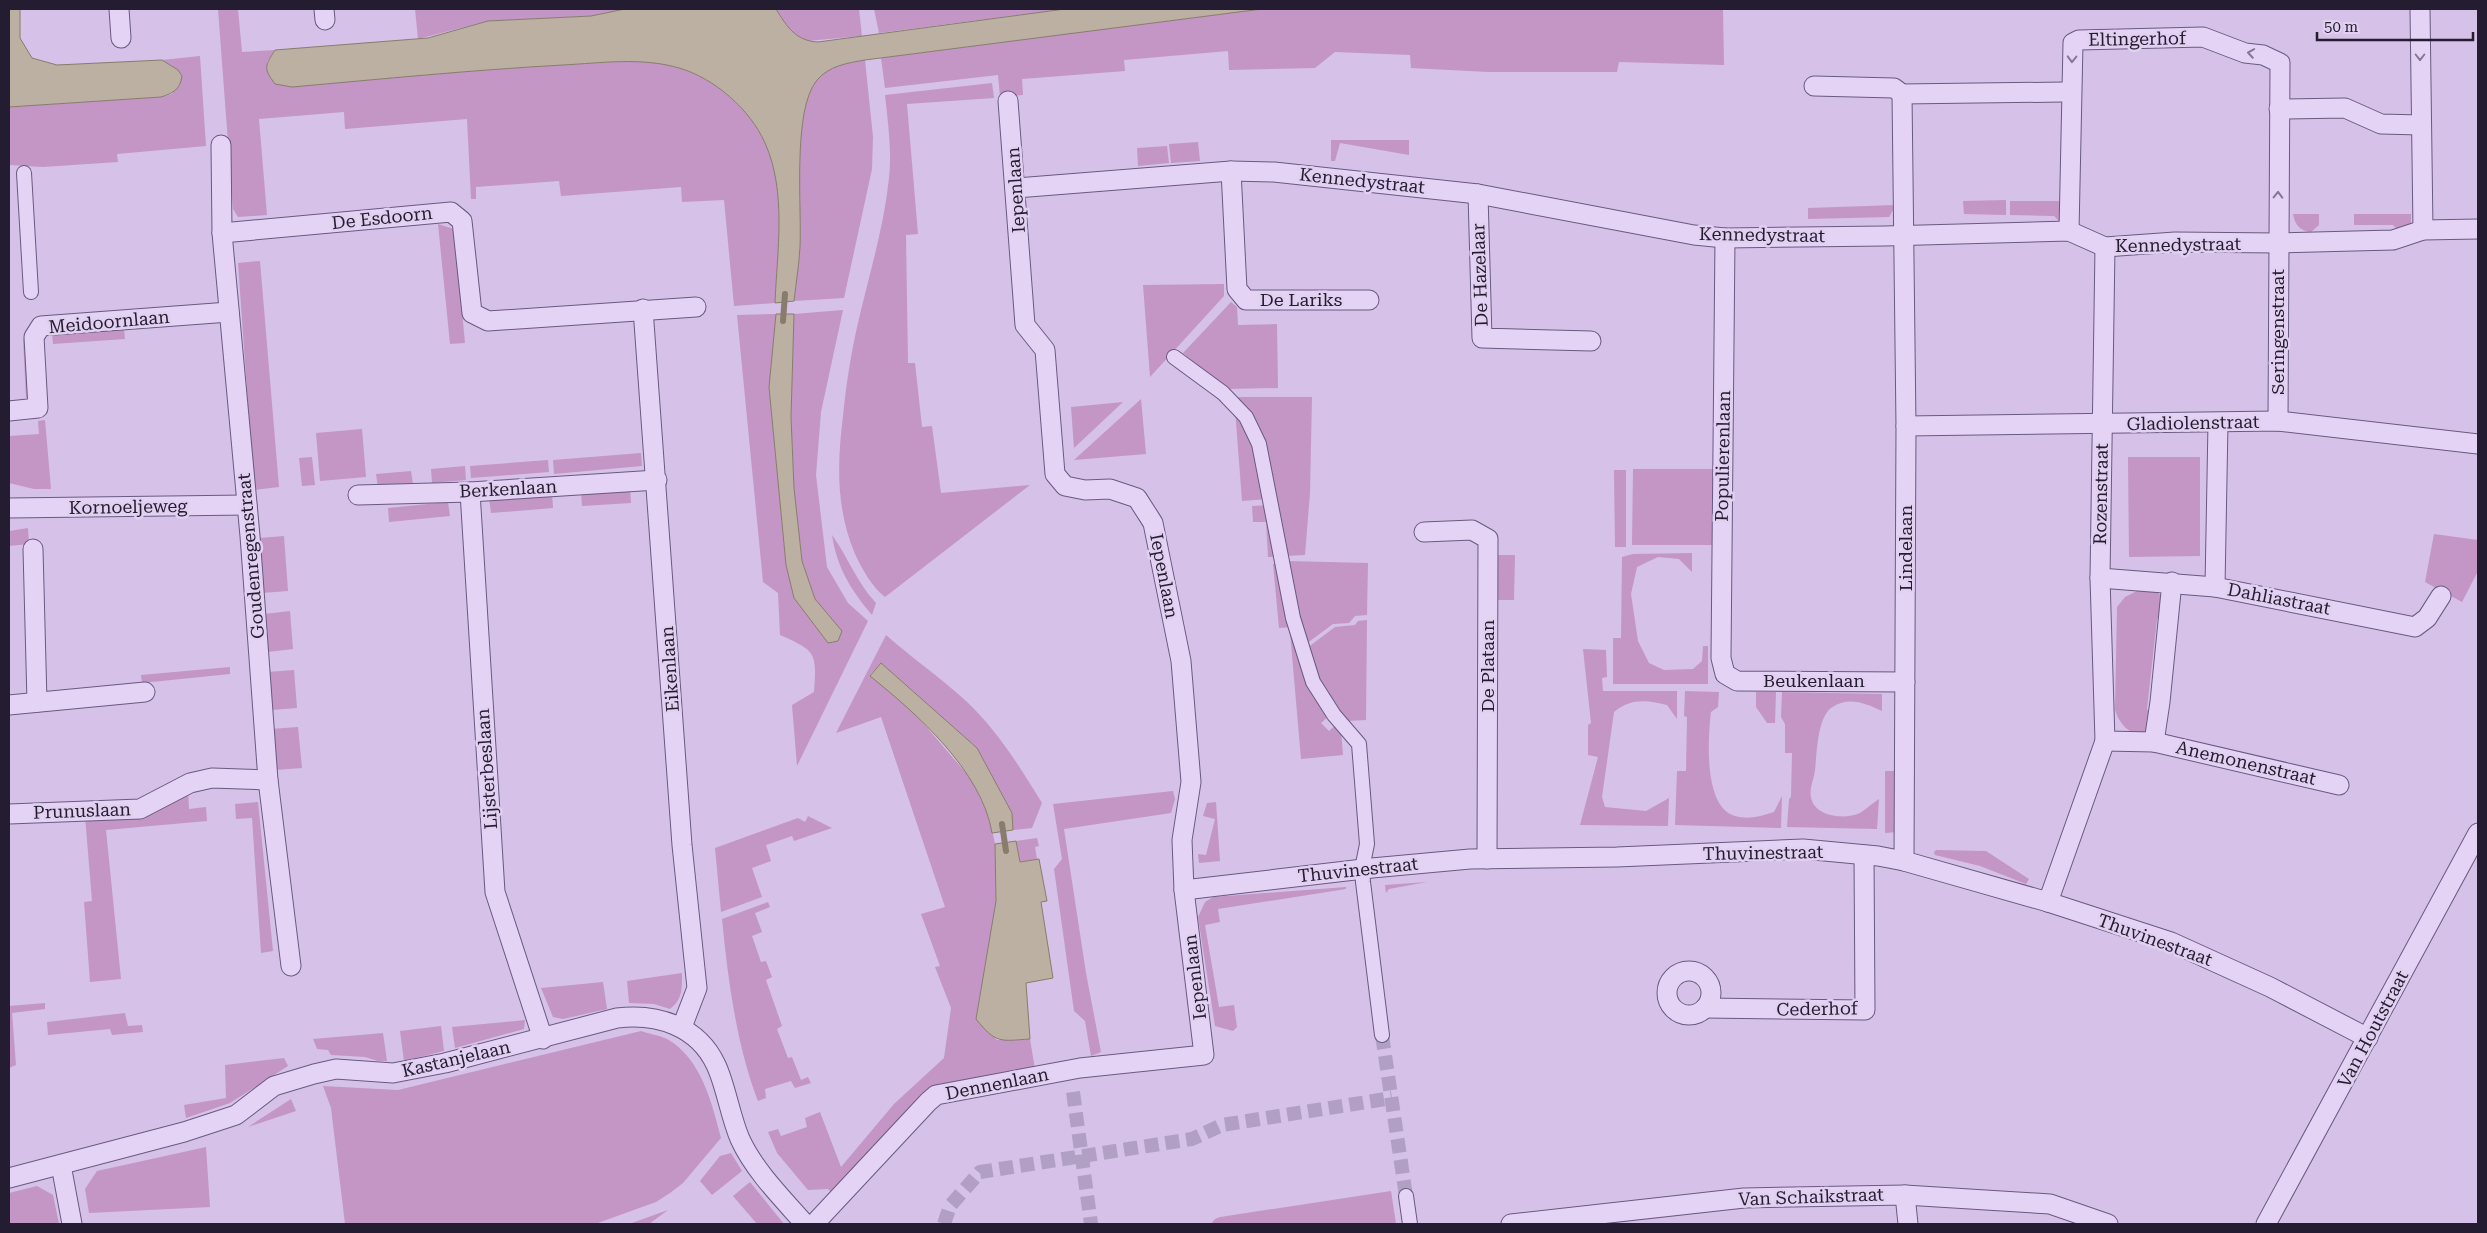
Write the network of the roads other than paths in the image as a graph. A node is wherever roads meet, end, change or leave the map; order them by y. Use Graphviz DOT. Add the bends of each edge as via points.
graph roads {
  1 [pos="119,9"];
  2 [pos="2420,9"];
  3 [pos="121,38"];
  4 [pos="1814,86"];
  5 [pos="2063,92"];
  6 [pos="1902,94"];
  7 [pos="1008,101"];
  8 [pos="2279,109"];
  9 [pos="2421,125"];
  10 [pos="221,145"];
  11 [pos="1231,171"];
  12 [pos="24,173"];
  13 [pos="1016,188"];
  14 [pos="1478,194"];
  15 [pos="2478,229"];
  16 [pos="2423,230"];
  17 [pos="2069,231"];
  18 [pos="222,233"];
  19 [pos="1906,236"];
  20 [pos="1725,238"];
  21 [pos="2278,243"];
  22 [pos="2105,246"];
  23 [pos="31,292"];
  24 [pos="1369,300"];
  25 [pos="696,306"];
  26 [pos="643,309"];
  27 [pos="229,312"];
  28 [pos="1591,341"];
  29 [pos="1174,357"];
  30 [pos="9,411"];
  31 [pos="2278,421"];
  32 [pos="2218,423"];
  33 [pos="2102,424"];
  34 [pos="1906,426"];
  35 [pos="2478,444"];
  36 [pos="657,480"];
  37 [pos="470,492"];
  38 [pos="358,495"];
  39 [pos="247,505"];
  40 [pos="9,508"];
  41 [pos="1424,532"];
  42 [pos="33,549"];
  43 [pos="2100,578"];
  44 [pos="2172,582"];
  45 [pos="2215,587"];
  46 [pos="2441,596"];
  47 [pos="1724,674"];
  48 [pos="1905,682"];
  49 [pos="145,692"];
  50 [pos="37,702"];
  51 [pos="9,705"];
  52 [pos="2106,742"];
  53 [pos="2154,742"];
  54 [pos="268,780"];
  55 [pos="2339,785"];
  56 [pos="9,814"];
  57 [pos="2478,833"];
  58 [pos="1864,855"];
  59 [pos="1486,859"];
  60 [pos="1904,861"];
  61 [pos="1362,869"];
  62 [pos="1184,890"];
  63 [pos="2048,902"];
  64 [pos="291,966"];
  65 [pos="1705,1008"];
  66 [pos="682,1027"];
  67 [pos="1382,1034"];
  68 [pos="2368,1038"];
  69 [pos="543,1039"];
  70 [pos="1203,1046"];
  71 [pos="60,1165"];
  72 [pos="9,1178"];
  73 [pos="1905,1195"];
  74 [pos="1406,1196"];
  75 [pos="72,1224"];
  76 [pos="804,1224"];
  77 [pos="814,1224"];
  78 [pos="1410,1224"];
  79 [pos="1511,1224"];
  80 [pos="1908,1224"];
  81 [pos="2108,1224"];
  82 [pos="2266,1224"];
  1 -- 3 [label="street"];
  2 -- 9 [label="street, one-way"];
  4 -- 6 [label="street" via="1894,88"];
  5 -- 6 [label="street"];
  6 -- 19 [label="street"];
  7 -- 13 [label="street, Iepenlaan"];
  8 -- 9 [label="street" via="2345,108 2381,124"];
  8 -- 17 [label="street, Eltingerhof, one-way" via="2280,63 2264,55 2245,53 2203,37 2079,40 2073,43"];
  21 -- 8 [label="street, Eltingerhof, one-way"];
  9 -- 16 [label="street"];
  10 -- 18 [label="street, Goudenregenstraat"];
  11 -- 13 [label="street, Kennedystraat"];
  11 -- 14 [label="street, Kennedystraat" via="1274,172"];
  11 -- 24 [label="street, De Lariks" via="1236,289 1246,300"];
  12 -- 23 [label="street"];
  13 -- 62 [label="street, Iepenlaan" via="1025,325 1045,350 1055,474 1065,486 1085,490 1110,489 1137,498 1153,523 1181,661 1191,782 1182,840"];
  14 -- 20 [label="street, Kennedystraat"];
  14 -- 28 [label="street, De Hazelaar" via="1482,338"];
  15 -- 16 [label="street, Kennedystraat"];
  16 -- 21 [label="street, Kennedystraat" via="2394,240"];
  17 -- 19 [label="street, Kennedystraat"];
  17 -- 22 [label="street, Kennedystraat"];
  18 -- 26 [label="street, De Esdoorn" via="451,212 462,221 472,313 488,321"];
  18 -- 27 [label="street, Goudenregenstraat"];
  19 -- 20 [label="street, Kennedystraat"];
  19 -- 34 [label="street, Lindelaan"];
  20 -- 47 [label="street, Populierenlaan" via="1721,658"];
  21 -- 22 [label="street, Kennedystraat" via="2176,242"];
  21 -- 31 [label="street, Seringenstraat"];
  22 -- 33 [label="street, Rozenstraat"];
  25 -- 26 [label="street, De Esdoorn"];
  26 -- 36 [label="street, Eikenlaan"];
  27 -- 30 [label="street, Meidoornlaan" via="41,326 34,337 38,408"];
  27 -- 39 [label="street, Goudenregenstraat"];
  29 -- 61 [label="street" via="1223,393 1246,417 1259,444 1293,618 1313,682 1334,715 1359,744 1367,844"];
  31 -- 32 [label="street, Gladiolenstraat"];
  31 -- 35 [label="street, Gladiolenstraat"];
  32 -- 33 [label="street, Gladiolenstraat"];
  32 -- 45 [label="street"];
  33 -- 34 [label="street, Gladiolenstraat"];
  33 -- 43 [label="street, Rozenstraat"];
  34 -- 48 [label="street, Lindelaan"];
  36 -- 37 [label="street, Berkenlaan"];
  36 -- 66 [label="street, Eikenlaan" via="682,845 697,988"];
  37 -- 38 [label="street, Berkenlaan"];
  37 -- 69 [label="street, Lijsterbeslaan" via="495,892"];
  39 -- 40 [label="street, Kornoeljeweg"];
  39 -- 54 [label="street, Goudenregenstraat"];
  41 -- 59 [label="street, De Plataan" via="1472,530 1488,539"];
  42 -- 50 [label="street"];
  43 -- 44 [label="street, Dahliastraat"];
  43 -- 52 [label="street, Rozenstraat"];
  44 -- 45 [label="street, Dahliastraat"];
  44 -- 53 [label="street"];
  45 -- 46 [label="street, Dahliastraat" via="2415,627 2427,618"];
  47 -- 48 [label="street, Beukenlaan" via="1737,681"];
  48 -- 60 [label="street, Lindelaan"];
  49 -- 50 [label="street"];
  50 -- 51 [label="street"];
  52 -- 53 [label="street"];
  52 -- 63 [label="street, Rozenstraat"];
  53 -- 55 [label="street, Anemonenstraat"];
  54 -- 56 [label="street, Prunuslaan" via="212,778 190,783 140,809"];
  54 -- 64 [label="street, Goudenregenstraat"];
  57 -- 68 [label="street, Van Houtstraat"];
  58 -- 59 [label="street, Thuvinestraat" via="1803,848 1617,857"];
  58 -- 60 [label="street, Thuvinestraat"];
  58 -- 65 [label="street, Cederhof" via="1865,1010"];
  59 -- 61 [label="street, Thuvinestraat"];
  60 -- 63 [label="street, Thuvinestraat"];
  61 -- 62 [label="street, Thuvinestraat"];
  61 -- 67 [label="street"];
  62 -- 70 [label="street, Iepenlaan"];
  63 -- 68 [label="street, Thuvinestraat" via="2171,942 2270,986"];
  66 -- 69 [label="street, Kastanjelaan" via="636,1016 617,1018"];
  66 -- 76 [label="street, Kastanjelaan" via="702,1044 717,1066 735,1126 749,1156"];
  68 -- 82 [label="street, Van Houtstraat"];
  69 -- 71 [label="street, Kastanjelaan" via="393,1073 336,1069 314,1074 274,1086 236,1115"];
  70 -- 77 [label="street, Dennenlaan" via="936,1095"];
  71 -- 72 [label="street, Kastanjelaan"];
  71 -- 75 [label="street"];
  73 -- 79 [label="street, Van Schaikstraat" via="1744,1198"];
  73 -- 80 [label="street"];
  73 -- 81 [label="street, Van Schaikstraat" via="2050,1204"];
  74 -- 78 [label="street"];
}
